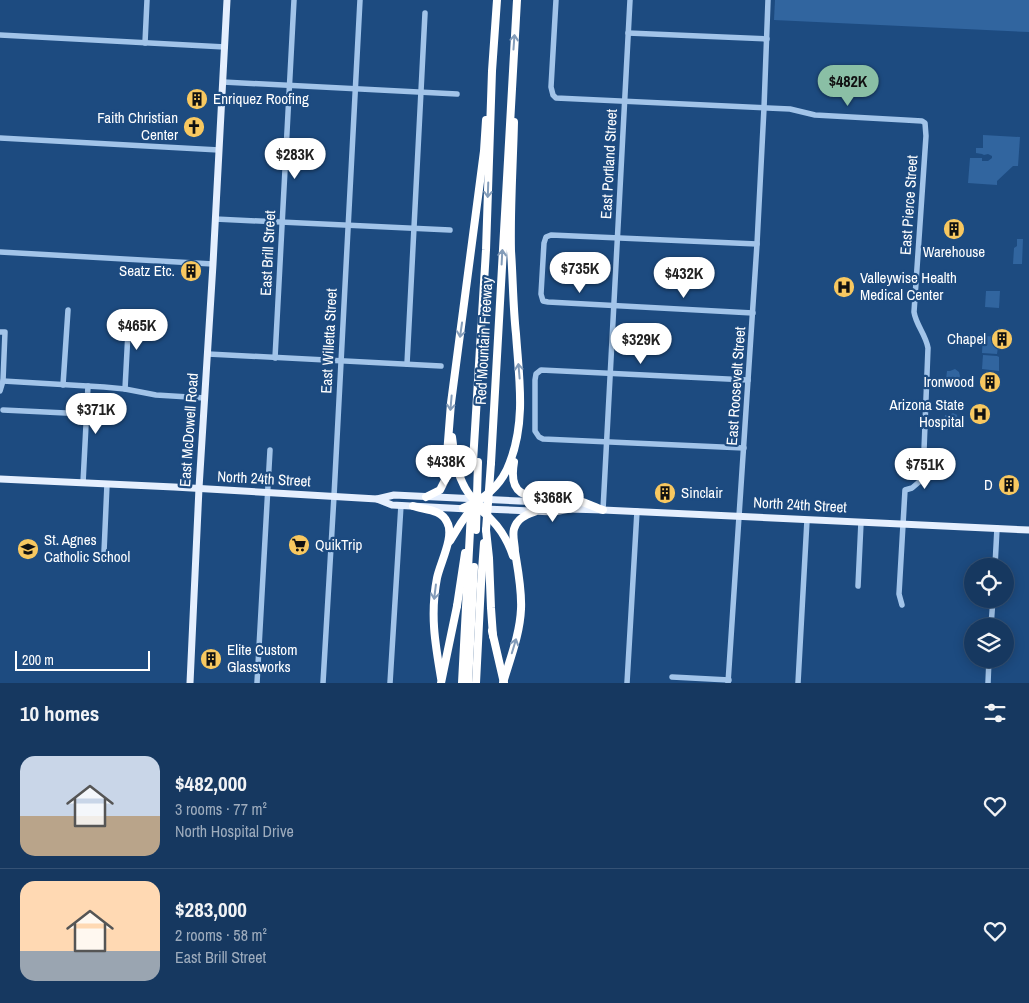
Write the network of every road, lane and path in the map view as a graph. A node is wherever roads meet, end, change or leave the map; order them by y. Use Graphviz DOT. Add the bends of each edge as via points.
graph roads {
  1 [pos="147,0"];
  2 [pos="227,0"];
  3 [pos="294,0"];
  4 [pos="360,0"];
  5 [pos="497,0"];
  6 [pos="516,0"];
  7 [pos="556,0"];
  8 [pos="630,0"];
  9 [pos="768,0"];
  10 [pos="425,13"];
  11 [pos="628,32"];
  12 [pos="0,35"];
  13 [pos="766,39"];
  14 [pos="145,43"];
  15 [pos="225,47"];
  16 [pos="492,71"];
  17 [pos="223,82"];
  18 [pos="511,84"];
  19 [pos="290,85"];
  20 [pos="356,89"];
  21 [pos="421,92"];
  22 [pos="457,94"];
  23 [pos="625,101"];
  24 [pos="764,108"];
  25 [pos="0,138"];
  26 [pos="219,150"];
  27 [pos="215,219"];
  28 [pos="282,221"];
  29 [pos="348,225"];
  30 [pos="414,228"];
  31 [pos="450,230"];
  32 [pos="617,238"];
  33 [pos="757,244"];
  34 [pos="0,252"];
  35 [pos="213,264"];
  36 [pos="614,306"];
  37 [pos="68,310"];
  38 [pos="129,313"];
  39 [pos="753,313"];
  40 [pos="3,332"];
  41 [pos="208,354"];
  42 [pos="275,358"];
  43 [pos="341,362"];
  44 [pos="407,364"];
  45 [pos="441,366"];
  46 [pos="610,374"];
  47 [pos="748,380"];
  48 [pos="3,381"];
  49 [pos="63,385"];
  50 [pos="88,386"];
  51 [pos="125,389"];
  52 [pos="0,391"];
  53 [pos="205,398"];
  54 [pos="3,410"];
  55 [pos="87,414"];
  56 [pos="450,423"];
  57 [pos="518,432"];
  58 [pos="606,442"];
  59 [pos="744,448"];
  60 [pos="270,450"];
  61 [pos="476,462"];
  62 [pos="0,479"];
  63 [pos="83,483"];
  64 [pos="107,484"];
  65 [pos="199,488"];
  66 [pos="268,493"];
  67 [pos="334,496"];
  68 [pos="426,497"];
  69 [pos="377,499"];
  70 [pos="401,505"];
  71 [pos="475,505"];
  72 [pos="413,506"];
  73 [pos="570,509"];
  74 [pos="603,510"];
  75 [pos="637,511"];
  76 [pos="534,512"];
  77 [pos="740,516"];
  78 [pos="807,520"];
  79 [pos="861,522"];
  80 [pos="903,524"];
  81 [pos="997,528"];
  82 [pos="471,530"];
  83 [pos="486,530"];
  84 [pos="1029,530"];
  85 [pos="447,545"];
  86 [pos="105,557"];
  87 [pos="995,558"];
  88 [pos="518,574"];
  89 [pos="858,586"];
  90 [pos="902,605"];
  91 [pos="989,668"];
  92 [pos="672,677"];
  93 [pos="729,681"];
  94 [pos="190,683"];
  95 [pos="257,683"];
  96 [pos="323,683"];
  97 [pos="390,683"];
  98 [pos="442,683"];
  99 [pos="462,683"];
  100 [pos="468,683"];
  101 [pos="475,683"];
  102 [pos="502,683"];
  103 [pos="627,683"];
  104 [pos="798,683"];
  105 [pos="988,683"];
  1 -- 14 [label="street"];
  2 -- 15 [label="main road, East McDowell Road"];
  3 -- 19 [label="street, East Brill Street"];
  4 -- 20 [label="street, East Willetta Street"];
  5 -- 16 [label="highway, Red Mountain Freeway"];
  18 -- 6 [label="highway, Red Mountain Freeway, one-way"];
  7 -- 23 [label="street" via="553,95 560,99"];
  8 -- 11 [label="street, East Portland Street"];
  9 -- 13 [label="street, East Roosevelt Street"];
  10 -- 21 [label="street"];
  11 -- 13 [label="street"];
  11 -- 23 [label="street, East Portland Street"];
  12 -- 14 [label="street"];
  13 -- 24 [label="street, East Roosevelt Street"];
  14 -- 15 [label="street"];
  15 -- 17 [label="main road, East McDowell Road"];
  16 -- 56 [label="highway, one-way"];
  16 -- 61 [label="highway, Red Mountain Freeway, one-way"];
  17 -- 19 [label="street"];
  17 -- 26 [label="main road, East McDowell Road"];
  57 -- 18 [label="highway, one-way" via="521,408 511,224 515,96"];
  83 -- 18 [label="highway, Red Mountain Freeway, one-way, bridge"];
  19 -- 20 [label="street"];
  19 -- 28 [label="street, East Brill Street"];
  20 -- 21 [label="street"];
  20 -- 29 [label="street, East Willetta Street"];
  21 -- 22 [label="street"];
  21 -- 30 [label="street"];
  23 -- 24 [label="street"];
  23 -- 32 [label="street, East Portland Street"];
  24 -- 33 [label="street, East Roosevelt Street"];
  24 -- 80 [label="street, East Pierce Street" via="790,109 820,116 922,121 925,124 914,312 928,348 924,450 919,482 905,490"];
  25 -- 26 [label="street"];
  26 -- 27 [label="main road, East McDowell Road"];
  27 -- 28 [label="street"];
  27 -- 35 [label="main road, East McDowell Road"];
  28 -- 29 [label="street"];
  28 -- 42 [label="street, East Brill Street"];
  29 -- 30 [label="street"];
  29 -- 43 [label="street, East Willetta Street"];
  30 -- 31 [label="street"];
  30 -- 44 [label="street"];
  32 -- 33 [label="street"];
  32 -- 36 [label="street, East Portland Street"];
  32 -- 36 [label="street" via="546,237 541,294 548,302"];
  33 -- 39 [label="street, East Roosevelt Street"];
  34 -- 35 [label="street"];
  35 -- 41 [label="main road, East McDowell Road"];
  36 -- 39 [label="street"];
  36 -- 46 [label="street, East Portland Street"];
  37 -- 49 [label="street"];
  38 -- 51 [label="street"];
  39 -- 47 [label="street, East Roosevelt Street"];
  40 -- 48 [label="street"];
  41 -- 42 [label="street"];
  41 -- 53 [label="main road, East McDowell Road"];
  42 -- 43 [label="street"];
  43 -- 44 [label="street"];
  43 -- 67 [label="street, East Willetta Street"];
  44 -- 45 [label="street"];
  46 -- 47 [label="street"];
  46 -- 58 [label="street, East Portland Street"];
  46 -- 58 [label="street" via="541,370 535,380 535,431 539,437"];
  47 -- 59 [label="street, East Roosevelt Street"];
  48 -- 49 [label="street"];
  48 -- 52 [label="street"];
  49 -- 50 [label="street"];
  50 -- 51 [label="street"];
  50 -- 55 [label="street"];
  51 -- 53 [label="street"];
  53 -- 65 [label="main road, East McDowell Road"];
  54 -- 55 [label="street"];
  55 -- 63 [label="street"];
  56 -- 68 [label="highway" via="445,480 440,490"];
  56 -- 71 [label="highway" via="459,476"];
  57 -- 71 [label="highway" via="503,478"];
  57 -- 74 [label="highway" via="512,476 521,492 531,496 570,498"];
  58 -- 59 [label="street"];
  58 -- 74 [label="street, East Portland Street"];
  59 -- 77 [label="street, East Roosevelt Street"];
  60 -- 66 [label="street"];
  61 -- 71 [label="highway, Red Mountain Freeway"];
  61 -- 82 [label="highway, bridge"];
  62 -- 63 [label="main road, North 24th Street"];
  63 -- 64 [label="main road, North 24th Street"];
  64 -- 65 [label="main road, North 24th Street"];
  64 -- 86 [label="street"];
  65 -- 66 [label="main road, North 24th Street"];
  65 -- 94 [label="main road, East McDowell Road"];
  66 -- 67 [label="main road, North 24th Street"];
  66 -- 95 [label="street"];
  67 -- 69 [label="main road, North 24th Street"];
  67 -- 96 [label="street, East Willetta Street"];
  68 -- 69 [label="main road, North 24th Street" via="394,495"];
  68 -- 71 [label="main road, North 24th Street"];
  69 -- 70 [label="main road, North 24th Street"];
  70 -- 72 [label="main road, North 24th Street"];
  70 -- 97 [label="street"];
  71 -- 72 [label="main road, North 24th Street"];
  71 -- 73 [label="main road, North 24th Street" via="555,503"];
  71 -- 76 [label="main road, North 24th Street"];
  71 -- 82 [label="highway, Red Mountain Freeway"];
  71 -- 85 [label="highway"];
  71 -- 88 [label="highway" via="505,536"];
  72 -- 85 [label="highway" via="435,511 445,519 449,526"];
  73 -- 74 [label="main road, North 24th Street"];
  73 -- 76 [label="main road, North 24th Street"];
  74 -- 75 [label="main road, North 24th Street"];
  75 -- 77 [label="main road, North 24th Street"];
  75 -- 103 [label="street"];
  76 -- 88 [label="highway" via="519,520 514,532"];
  77 -- 78 [label="main road, North 24th Street"];
  77 -- 93 [label="street, East Roosevelt Street"];
  78 -- 79 [label="main road, North 24th Street"];
  78 -- 104 [label="street"];
  79 -- 80 [label="main road, North 24th Street"];
  79 -- 89 [label="street"];
  80 -- 81 [label="main road, North 24th Street"];
  80 -- 90 [label="street, East Pierce Street" via="899,594"];
  81 -- 84 [label="main road, North 24th Street"];
  81 -- 87 [label="street"];
  82 -- 98 [label="highway, bridge"];
  82 -- 99 [label="highway"];
  82 -- 100 [label="highway"];
  83 -- 101 [label="highway, Red Mountain Freeway"];
  83 -- 102 [label="highway, bridge" via="492,631"];
  85 -- 98 [label="highway, one-way" via="437,579 433,619"];
  102 -- 88 [label="highway, one-way" via="520,622"];
  91 -- 105 [label="street"];
  92 -- 93 [label="street"];
}
